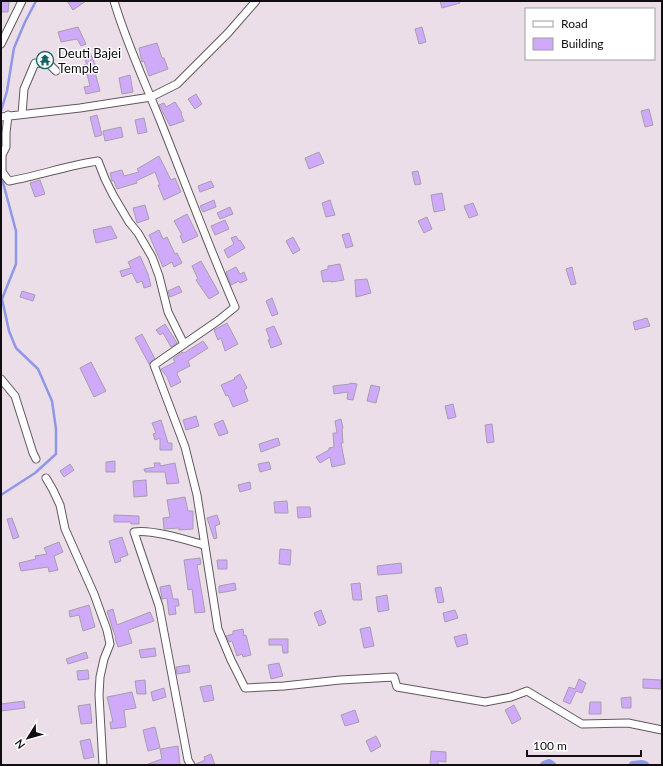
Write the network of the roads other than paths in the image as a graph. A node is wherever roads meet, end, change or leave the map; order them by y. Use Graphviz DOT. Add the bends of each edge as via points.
graph roads {
  1 [pos="22,1"];
  2 [pos="114,1"];
  3 [pos="256,1"];
  4 [pos="1,44"];
  5 [pos="56,71"];
  6 [pos="151,97"];
  7 [pos="22,114"];
  8 [pos="5,116"];
  9 [pos="184,344"];
  10 [pos="1,379"];
  11 [pos="36,459"];
  12 [pos="46,478"];
  13 [pos="204,545"];
  14 [pos="662,730"];
  15 [pos="103,765"];
  16 [pos="191,765"];
  1 -- 4 [label="street"];
  2 -- 6 [label="street" via="121,26"];
  3 -- 6 [label="street" via="177,84"];
  5 -- 7 [label="street" via="49,64 35,63 24,89"];
  6 -- 7 [label="street"];
  6 -- 9 [label="street" via="235,307"];
  7 -- 8 [label="street"];
  8 -- 9 [label="street" via="6,147 2,155 2,172 9,181 98,161 113,195 152,257 168,312"];
  9 -- 13 [label="street" via="154,365 185,447"];
  10 -- 11 [label="street" via="15,396"];
  12 -- 15 [label="street" via="60,506 65,529 94,594 110,644 100,677"];
  13 -- 14 [label="street" via="218,630 245,688 394,677 397,687 485,702 527,692 582,724 628,723"];
  13 -- 16 [label="street" via="161,534 134,532 159,606"];
}
